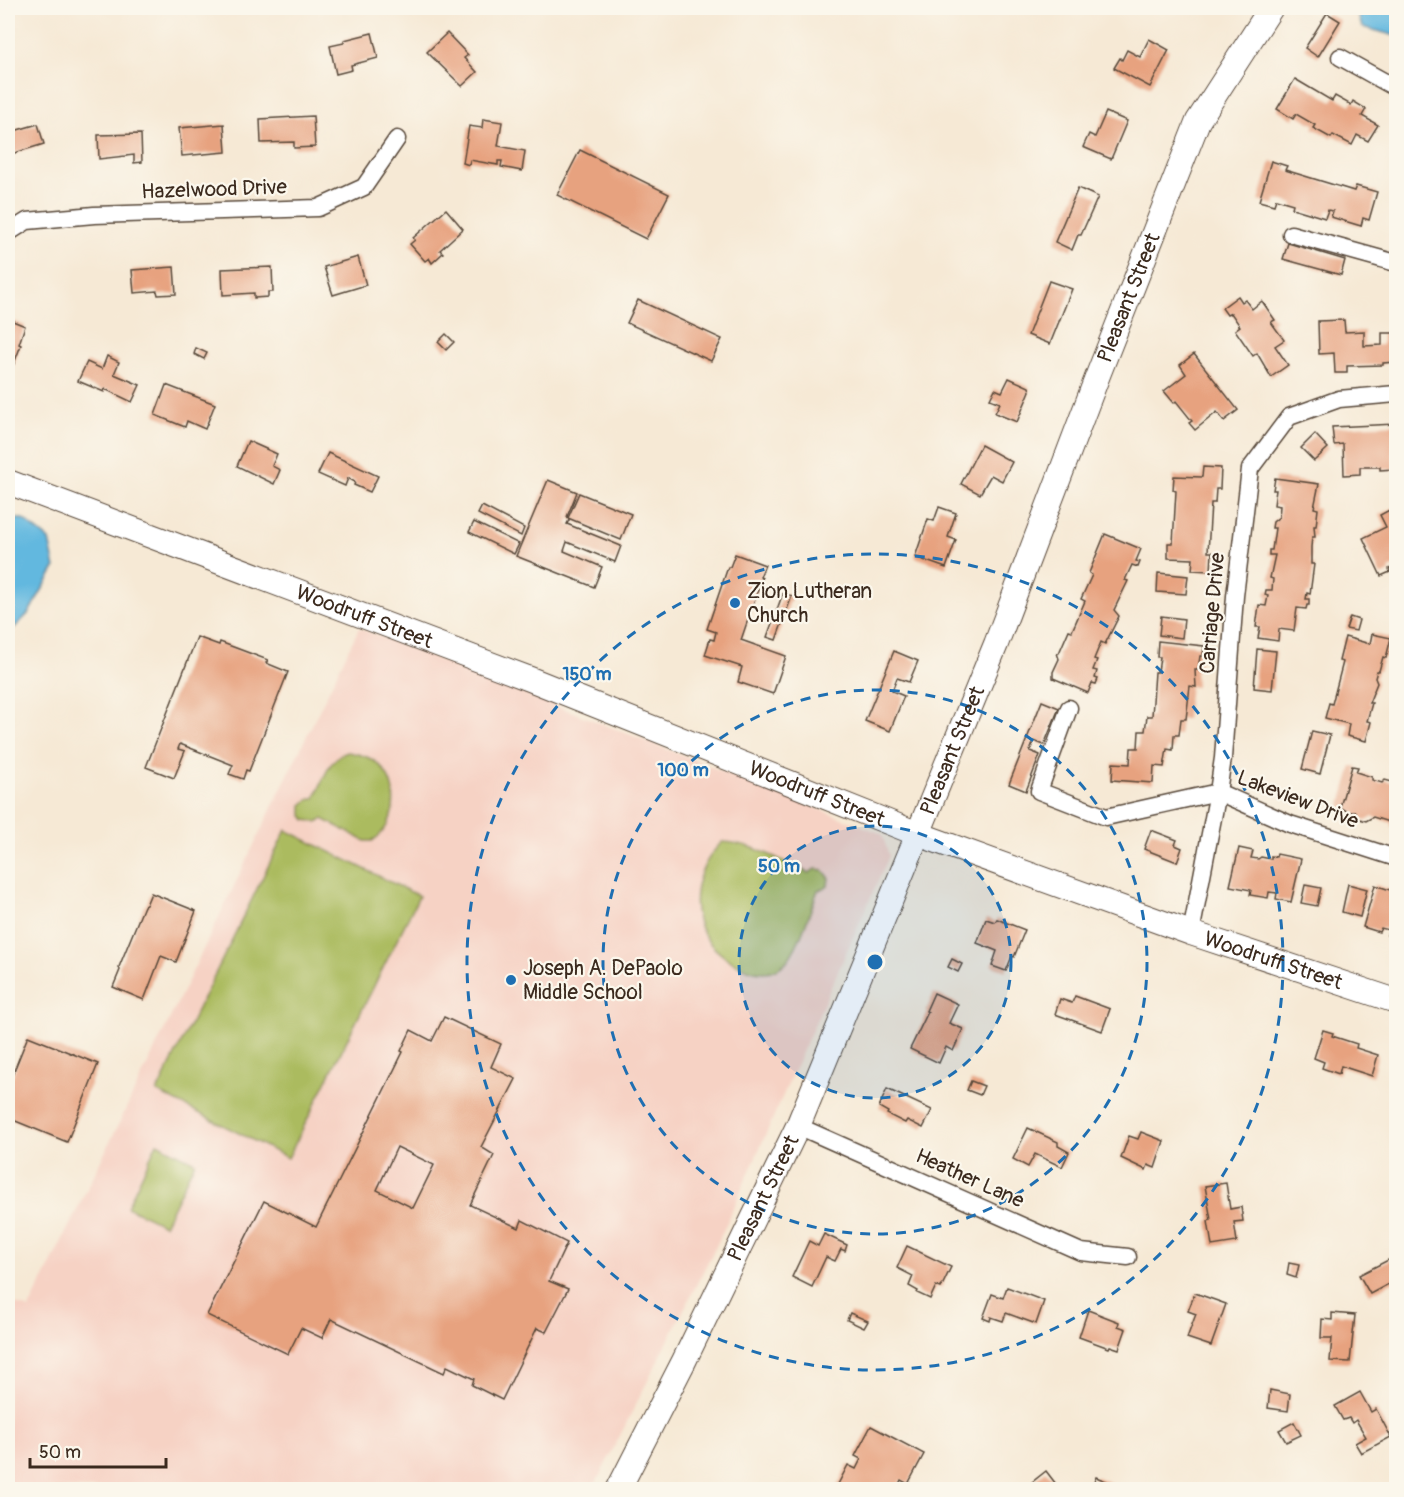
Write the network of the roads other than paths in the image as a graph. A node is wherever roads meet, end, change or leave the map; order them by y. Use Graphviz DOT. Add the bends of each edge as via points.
graph roads {
  1 [pos="1271,8"];
  2 [pos="1340,57"];
  3 [pos="1396,88"];
  4 [pos="397,140"];
  5 [pos="8,233"];
  6 [pos="1291,234"];
  7 [pos="1396,263"];
  8 [pos="1396,394"];
  9 [pos="8,482"];
  10 [pos="1069,708"];
  11 [pos="1218,792"];
  12 [pos="918,834"];
  13 [pos="1396,858"];
  14 [pos="1191,933"];
  15 [pos="1396,1000"];
  16 [pos="798,1126"];
  17 [pos="1128,1257"];
  18 [pos="618,1490"];
  1 -- 12 [label="street, Pleasant Street" via="1198,121 996,644"];
  2 -- 3 [label="street"];
  4 -- 5 [label="street, Hazelwood Drive" via="364,187 318,208 94,215 27,221"];
  6 -- 7 [label="street"];
  8 -- 11 [label="street, Carriage Drive" via="1339,399 1289,417 1250,469"];
  9 -- 12 [label="street, Woodruff Street" via="530,679"];
  10 -- 11 [label="street" via="1039,791 1106,817"];
  11 -- 13 [label="street, Lakeview Drive" via="1290,824"];
  11 -- 14 [label="street, Carriage Drive"];
  12 -- 14 [label="street, Woodruff Street"];
  12 -- 16 [label="street, Pleasant Street"];
  14 -- 15 [label="street, Woodruff Street"];
  16 -- 17 [label="street, Heather Lane" via="1081,1252"];
  16 -- 18 [label="street, Pleasant Street"];
}
